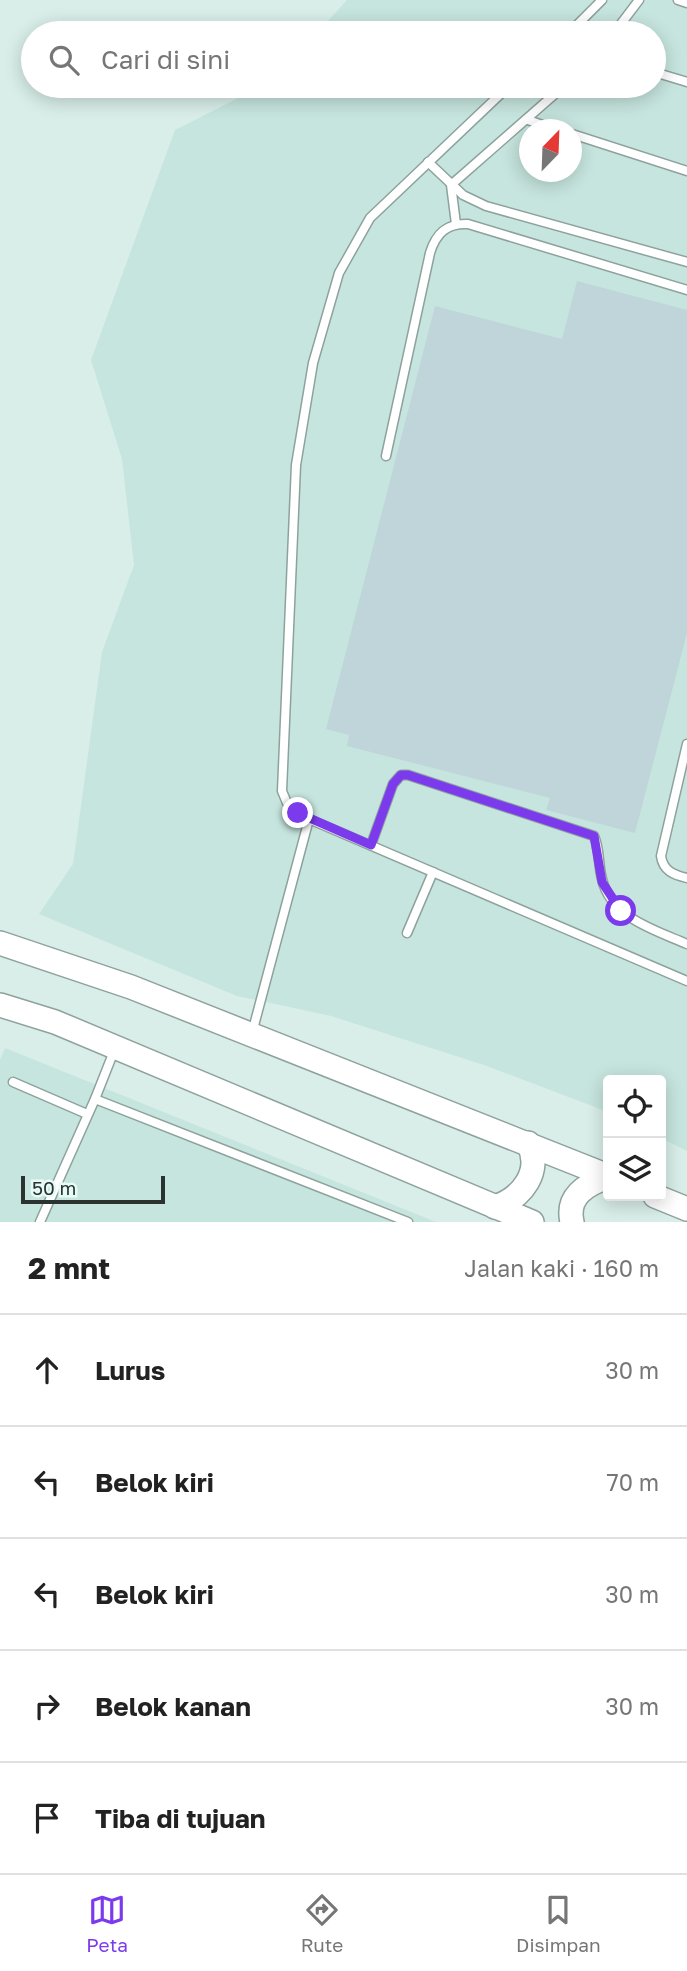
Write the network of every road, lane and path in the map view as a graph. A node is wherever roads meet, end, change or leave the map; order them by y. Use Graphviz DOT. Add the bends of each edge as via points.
graph roads {
  1 [pos="602,0"];
  2 [pos="639,0"];
  3 [pos="678,0"];
  4 [pos="687,3"];
  5 [pos="581,21"];
  6 [pos="623,21"];
  7 [pos="666,76"];
  8 [pos="687,82"];
  9 [pos="496,98"];
  10 [pos="551,98"];
  11 [pos="529,119"];
  12 [pos="519,128"];
  13 [pos="582,138"];
  14 [pos="428,162"];
  15 [pos="687,171"];
  16 [pos="451,185"];
  17 [pos="456,224"];
  18 [pos="687,262"];
  19 [pos="687,290"];
  20 [pos="386,456"];
  21 [pos="687,744"];
  22 [pos="684,769"];
  23 [pos="309,819"];
  24 [pos="371,845"];
  25 [pos="433,872"];
  26 [pos="687,878"];
  27 [pos="407,933"];
  28 [pos="0,943"];
  29 [pos="687,944"];
  30 [pos="687,981"];
  31 [pos="0,1004"];
  32 [pos="252,1035"];
  33 [pos="116,1048"];
  34 [pos="13,1082"];
  35 [pos="94,1099"];
  36 [pos="87,1114"];
  37 [pos="528,1143"];
  38 [pos="603,1175"];
  39 [pos="603,1179"];
  40 [pos="666,1200"];
  41 [pos="495,1207"];
  42 [pos="687,1209"];
  43 [pos="40,1222"];
  44 [pos="408,1222"];
  45 [pos="532,1222"];
  46 [pos="572,1222"];
  1 -- 5 [label="lane"];
  2 -- 6 [label="lane"];
  3 -- 4 [label="lane"];
  7 -- 8 [label="lane"];
  9 -- 14 [label="lane"];
  10 -- 11 [label="lane"];
  12 -- 16 [label="lane"];
  13 -- 15 [label="lane"];
  14 -- 16 [label="lane"];
  14 -- 23 [label="lane" via="370,218 345,258 307,394 296,466 281,774 287,803"];
  16 -- 17 [label="lane"];
  16 -- 18 [label="lane" via="486,206"];
  17 -- 19 [label="lane"];
  17 -- 20 [label="lane" via="434,239"];
  21 -- 22 [label="lane"];
  22 -- 26 [label="lane" via="661,856 670,872"];
  23 -- 24 [label="lane"];
  23 -- 32 [label="lane"];
  24 -- 25 [label="lane"];
  24 -- 29 [label="lane" via="397,778 421,779 594,836 602,882 621,911 633,921"];
  25 -- 27 [label="lane"];
  25 -- 30 [label="lane"];
  28 -- 32 [label="street" via="131,987"];
  31 -- 33 [label="street"];
  32 -- 37 [label="street"];
  33 -- 35 [label="lane"];
  33 -- 41 [label="street"];
  34 -- 36 [label="lane"];
  35 -- 36 [label="lane"];
  35 -- 44 [label="lane"];
  36 -- 43 [label="lane"];
  37 -- 38 [label="street"];
  37 -- 41 [label="street" via="534,1161 526,1187 510,1202"];
  39 -- 46 [label="street" via="583,1188 572,1206"];
  40 -- 42 [label="street"];
  41 -- 45 [label="street"];
}
